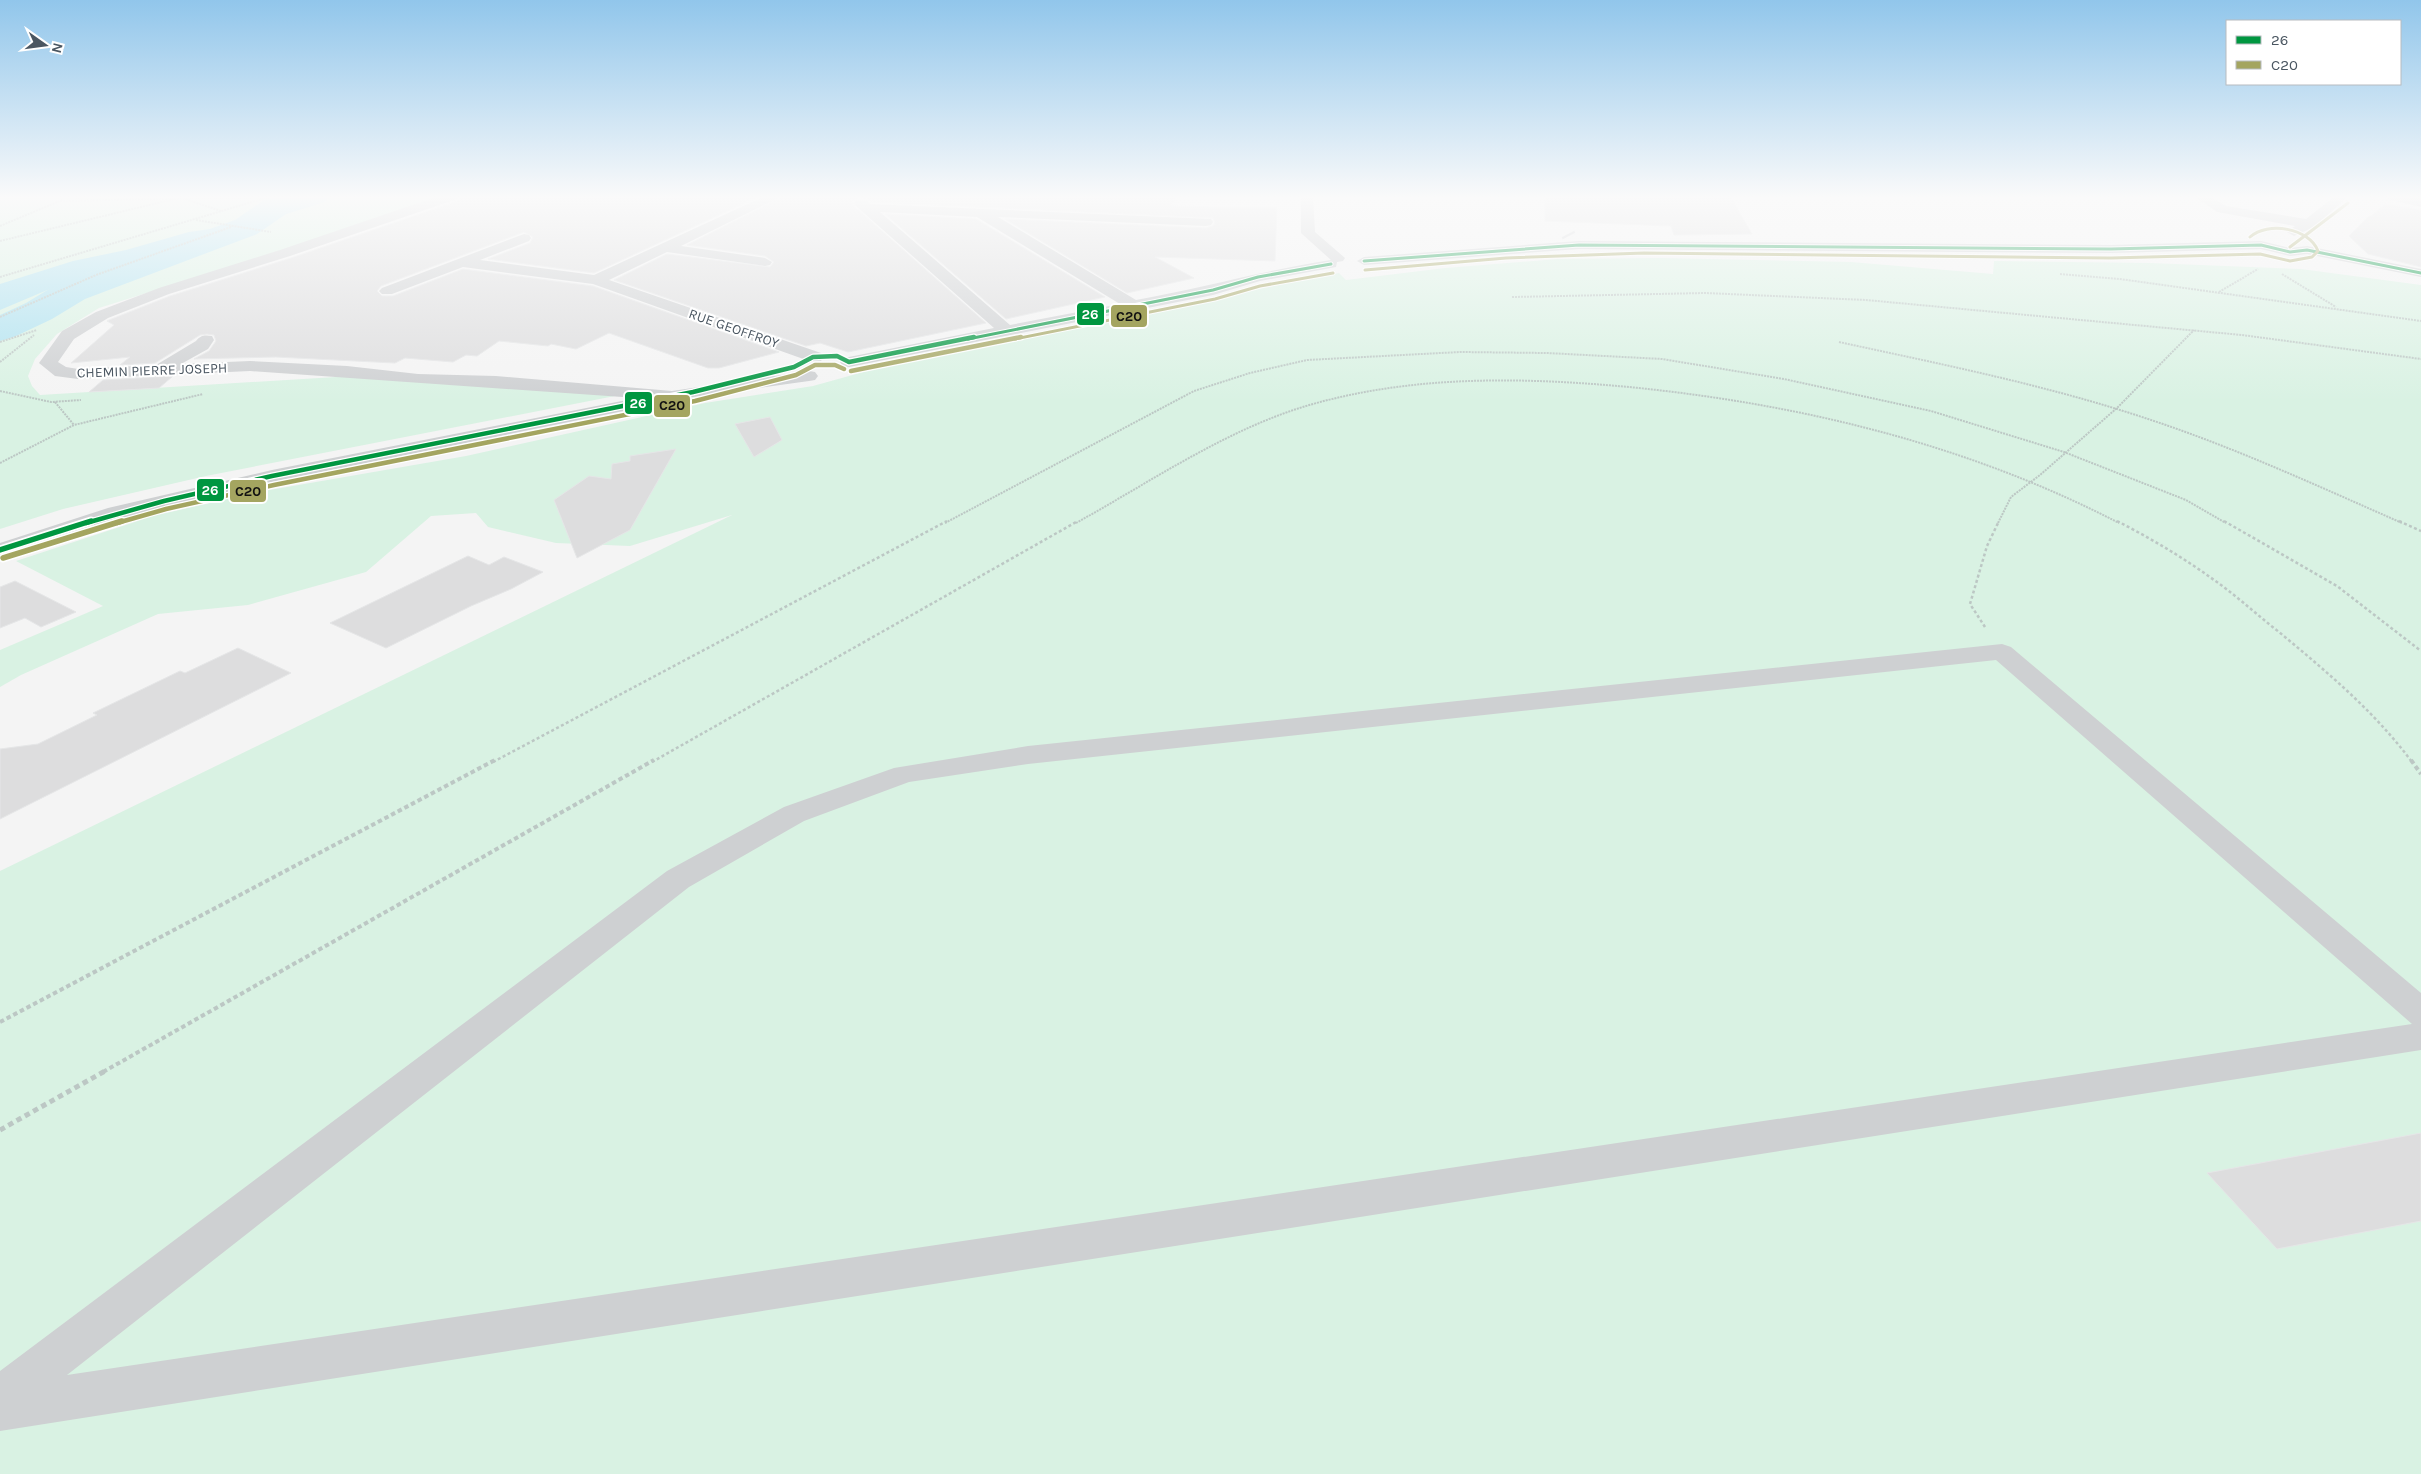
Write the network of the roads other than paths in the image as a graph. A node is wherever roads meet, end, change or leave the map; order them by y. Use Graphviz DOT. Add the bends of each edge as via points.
graph roads {
  1 [pos="247,265"];
  2 [pos="454,265"];
  3 [pos="482,265"];
  4 [pos="629,265"];
  5 [pos="931,265"];
  6 [pos="1067,265"];
  7 [pos="1316,265"];
  8 [pos="1337,265"];
  9 [pos="1364,265"];
  10 [pos="2381,265"];
  11 [pos="2421,273"];
  12 [pos="596,280"];
  13 [pos="387,291"];
  14 [pos="1133,305"];
  15 [pos="1006,331"];
  16 [pos="206,340"];
  17 [pos="815,357"];
  18 [pos="849,362"];
  19 [pos="157,370"];
  20 [pos="802,372"];
  21 [pos="672,396"];
  22 [pos="0,550"];
  23 [pos="2421,1013"];
  24 [pos="2421,1036"];
  25 [pos="0,1399"];
  26 [pos="0,1408"];
  1 -- 19 [label="street, CHEMIN PIERRE JOSEPH" via="102,315 68,335 48,363 61,372 78,374"];
  2 -- 13 [label="street, RUE GEOFFROY"];
  3 -- 12 [label="street, RUE GEOFFROY"];
  4 -- 12 [label="street"];
  5 -- 15 [label="street"];
  6 -- 14 [label="street"];
  7 -- 14 [label="street" via="1214,290"];
  8 -- 9 [label="street" via="1356,268"];
  10 -- 11 [label="street"];
  12 -- 17 [label="street, RUE GEOFFROY"];
  14 -- 15 [label="street"];
  15 -- 18 [label="street"];
  16 -- 19 [label="street"];
  17 -- 18 [label="street" via="837,356"];
  17 -- 20 [label="street" via="805,359"];
  18 -- 20 [label="street" via="849,366 838,373"];
  19 -- 21 [label="street, CHEMIN PIERRE JOSEPH" via="250,366 347,370 418,380 496,381"];
  20 -- 21 [label="street"];
  21 -- 22 [label="street" via="182,496"];
  23 -- 25 [label="street" via="2002,652 1028,755 904,774 794,814 678,879"];
  24 -- 26 [label="street"];
}
